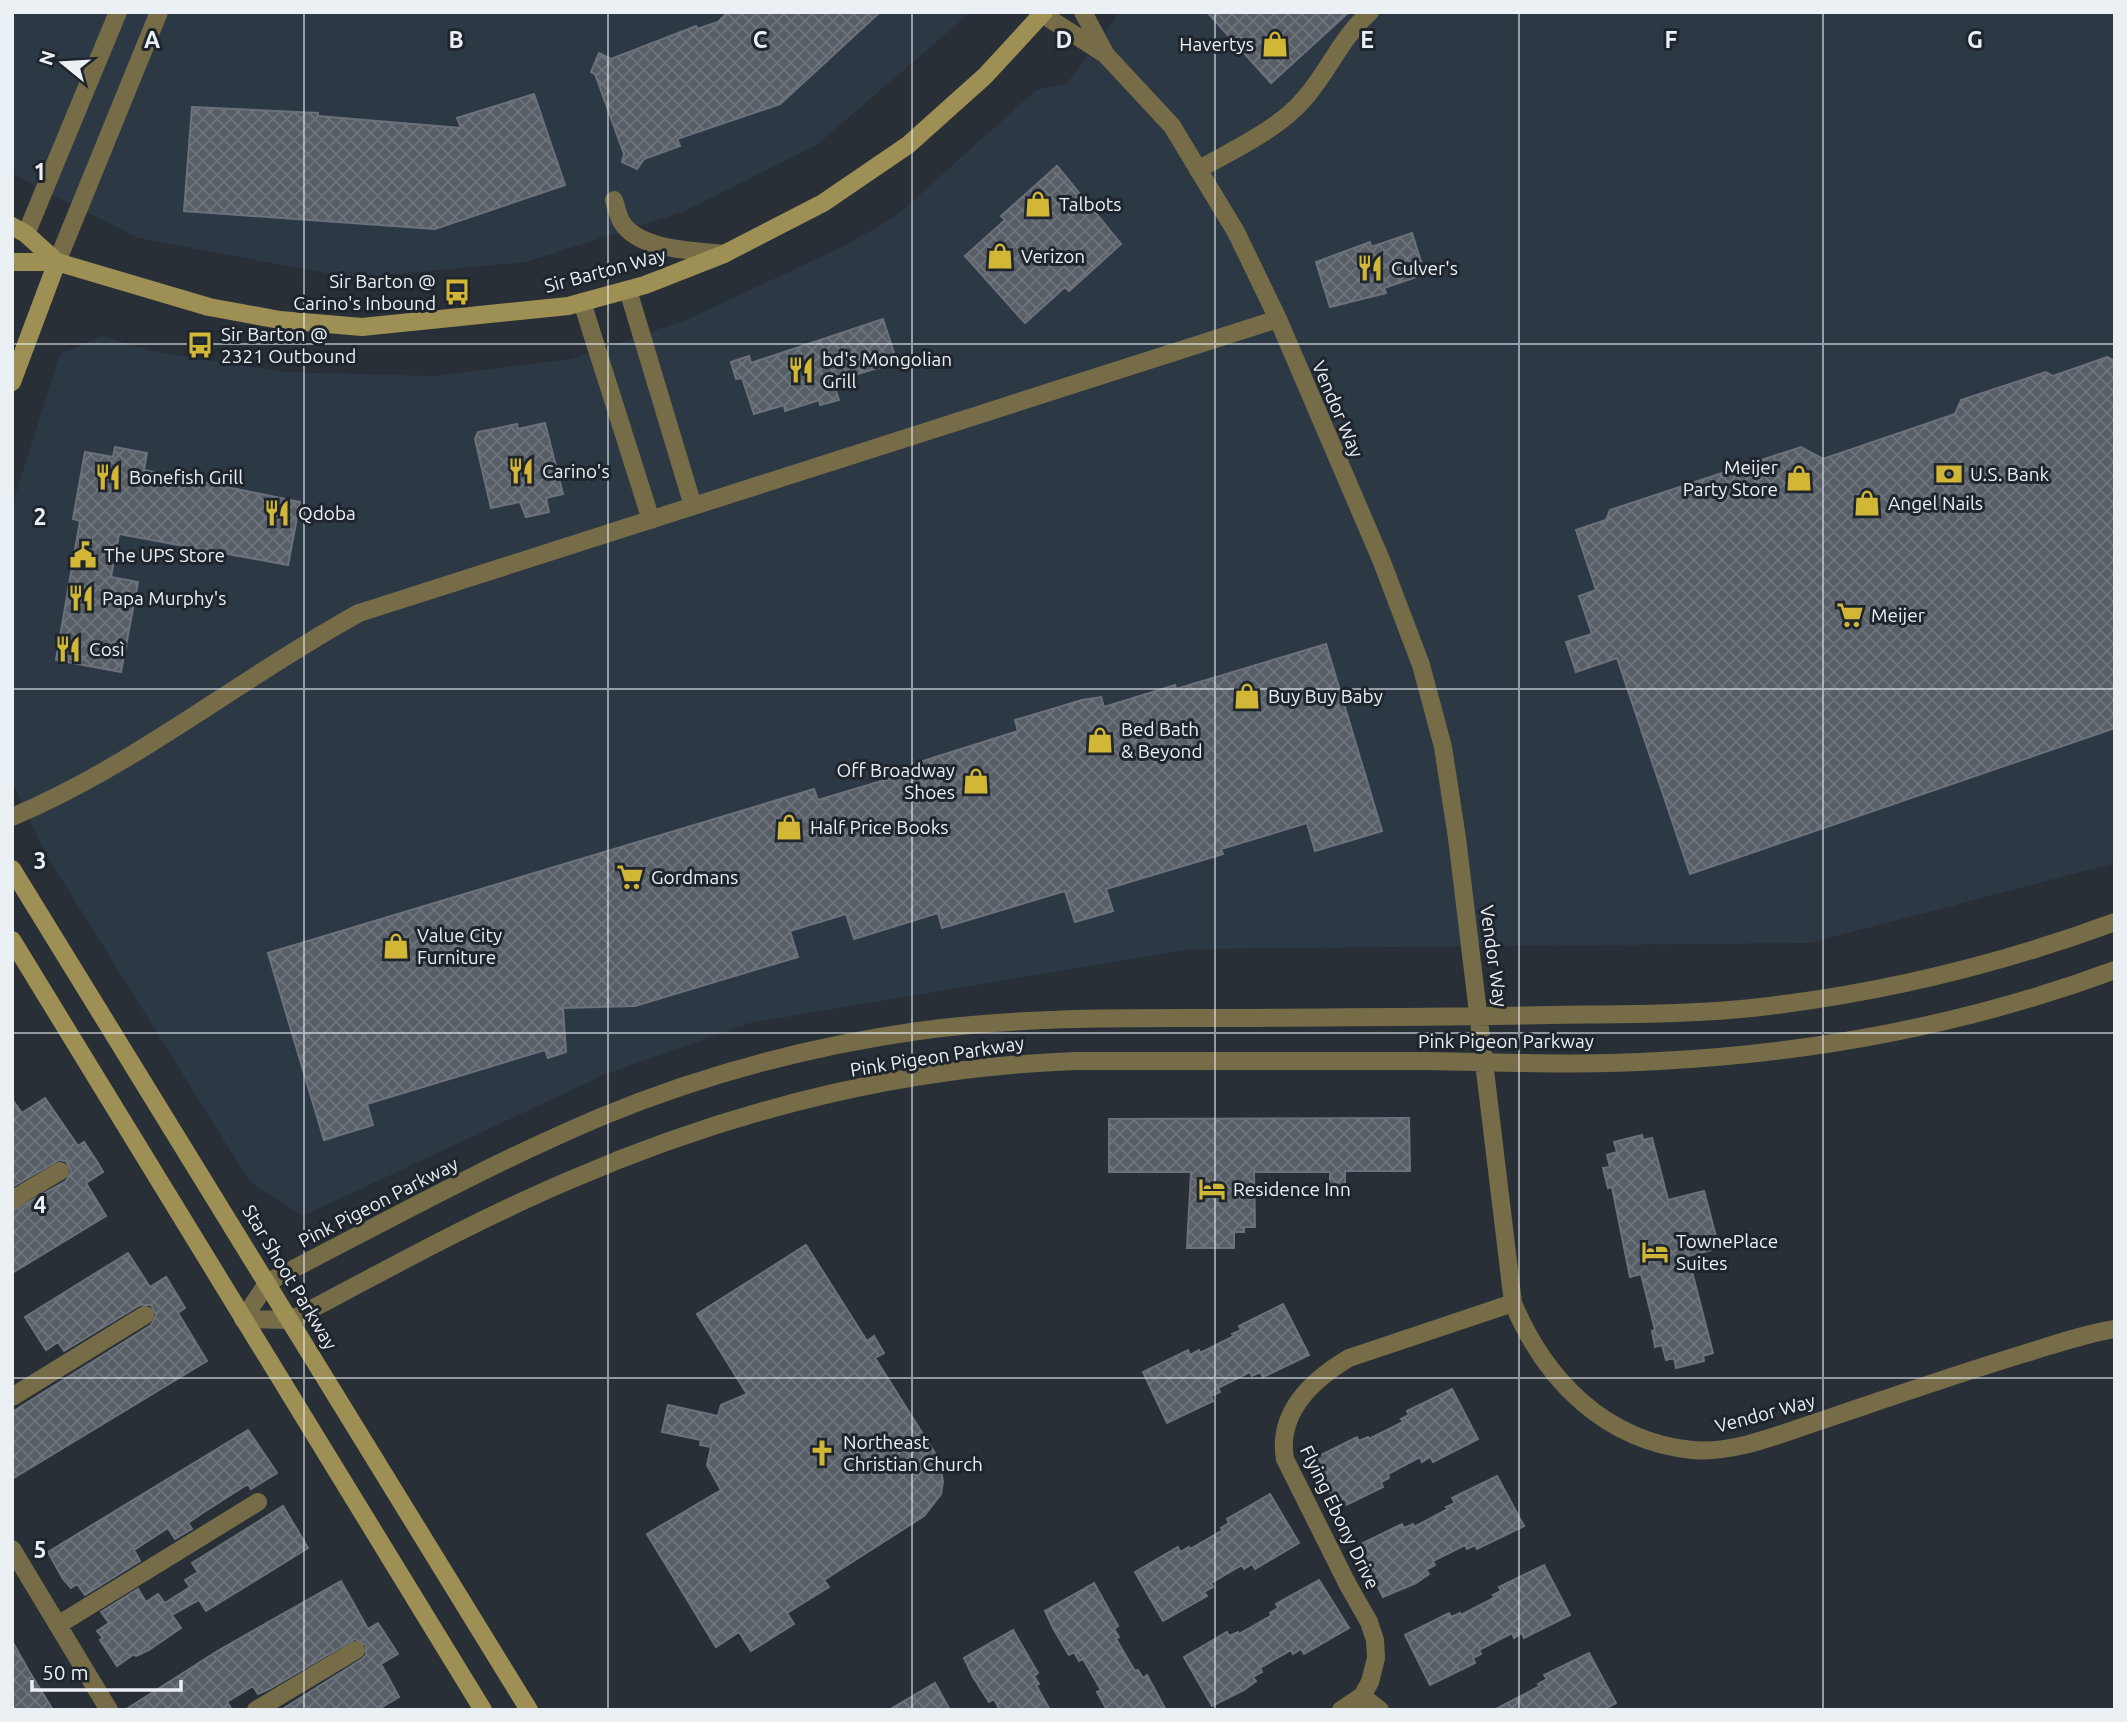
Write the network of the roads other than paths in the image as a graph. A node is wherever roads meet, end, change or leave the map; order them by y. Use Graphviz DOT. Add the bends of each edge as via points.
graph roads {
  1 [pos="118,12"];
  2 [pos="159,12"];
  3 [pos="1083,12"];
  4 [pos="1370,12"];
  5 [pos="1042,13"];
  6 [pos="1106,55"];
  7 [pos="1198,170"];
  8 [pos="614,200"];
  9 [pos="19,230"];
  10 [pos="724,254"];
  11 [pos="57,262"];
  12 [pos="13,265"];
  13 [pos="628,290"];
  14 [pos="582,303"];
  15 [pos="1278,319"];
  16 [pos="12,382"];
  17 [pos="693,506"];
  18 [pos="651,520"];
  19 [pos="12,817"];
  20 [pos="12,869"];
  21 [pos="2115,922"];
  22 [pos="12,940"];
  23 [pos="2115,970"];
  24 [pos="1481,1019"];
  25 [pos="1486,1062"];
  26 [pos="60,1171"];
  27 [pos="12,1200"];
  28 [pos="268,1282"];
  29 [pos="1513,1303"];
  30 [pos="145,1314"];
  31 [pos="243,1319"];
  32 [pos="291,1320"];
  33 [pos="2115,1329"];
  34 [pos="12,1397"];
  35 [pos="258,1502"];
  36 [pos="12,1549"];
  37 [pos="58,1625"];
  38 [pos="356,1650"];
  39 [pos="1362,1696"];
  40 [pos="109,1710"];
  41 [pos="256,1710"];
  42 [pos="483,1710"];
  43 [pos="528,1710"];
  44 [pos="1341,1710"];
  45 [pos="1380,1710"];
  1 -- 9 [label="street"];
  2 -- 11 [label="street"];
  3 -- 6 [label="street, Vendor Way"];
  4 -- 7 [label="street" via="1341,43 1307,97 1291,113"];
  5 -- 6 [label="street, Vendor Way"];
  5 -- 10 [label="street, Sir Barton Way" via="985,76 908,145 823,203"];
  6 -- 7 [label="street, Vendor Way" via="1172,126"];
  7 -- 15 [label="street, Vendor Way" via="1236,232"];
  8 -- 10 [label="street" via="622,222 639,237"];
  9 -- 11 [label="street, Sir Barton Way"];
  9 -- 12 [label="street"];
  10 -- 13 [label="street, Sir Barton Way"];
  11 -- 12 [label="street, Sir Barton Way"];
  11 -- 14 [label="street, Sir Barton Way" via="209,307 281,320 362,327"];
  11 -- 16 [label="street"];
  13 -- 14 [label="street, Sir Barton Way"];
  13 -- 17 [label="street"];
  14 -- 18 [label="street"];
  15 -- 17 [label="street"];
  15 -- 24 [label="street, Vendor Way" via="1421,665 1443,747"];
  17 -- 18 [label="street"];
  18 -- 19 [label="street" via="359,613 64,795"];
  20 -- 28 [label="street, Star Shoot Parkway"];
  21 -- 24 [label="street, Pink Pigeon Parkway" via="1976,967 1830,997 1685,1013"];
  22 -- 31 [label="street"];
  23 -- 25 [label="street, Pink Pigeon Parkway" via="1977,1014 1811,1048 1658,1062"];
  24 -- 25 [label="street, Vendor Way"];
  24 -- 28 [label="street, Pink Pigeon Parkway" via="1068,1019 928,1030 836,1046 663,1093 604,1116 524,1151"];
  25 -- 29 [label="street, Vendor Way"];
  25 -- 32 [label="street, Pink Pigeon Parkway" via="1024,1062 843,1091 708,1127 568,1180"];
  26 -- 27 [label="street"];
  28 -- 31 [label="street, Pink Pigeon Parkway"];
  28 -- 32 [label="street, Star Shoot Parkway"];
  29 -- 33 [label="street, Vendor Way" via="1525,1332 1578,1401 1618,1428 1693,1450 1727,1448 1786,1432 2013,1357"];
  29 -- 39 [label="street, Flying Ebony Drive" via="1349,1358 1303,1395 1281,1438 1285,1459 1372,1631 1376,1658"];
  30 -- 34 [label="street"];
  31 -- 32 [label="street, Pink Pigeon Parkway"];
  31 -- 42 [label="street"];
  32 -- 43 [label="street, Star Shoot Parkway"];
  35 -- 37 [label="street"];
  36 -- 37 [label="street"];
  37 -- 40 [label="street"];
  38 -- 41 [label="street"];
  39 -- 44 [label="street"];
  39 -- 45 [label="street"];
}
